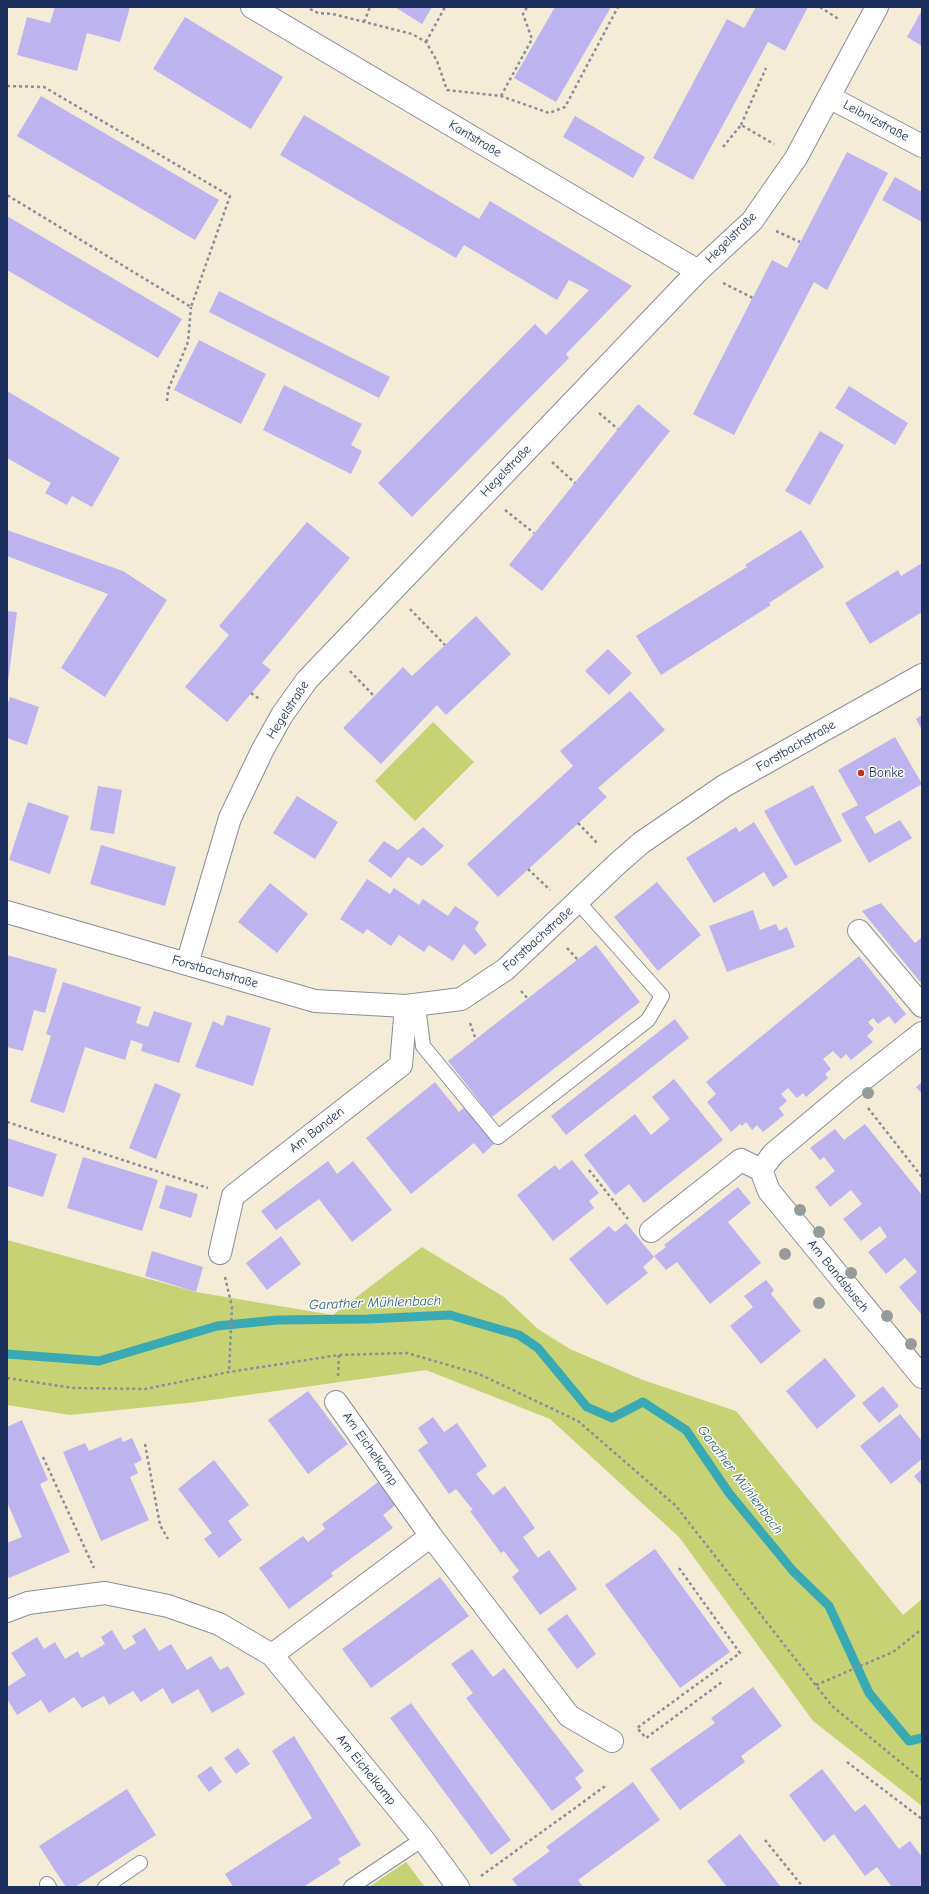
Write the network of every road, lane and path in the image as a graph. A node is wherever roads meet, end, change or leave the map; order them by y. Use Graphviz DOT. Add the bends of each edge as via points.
graph roads {
  1 [pos="252,7"];
  2 [pos="306,7"];
  3 [pos="370,7"];
  4 [pos="445,7"];
  5 [pos="527,7"];
  6 [pos="618,7"];
  7 [pos="820,7"];
  8 [pos="877,7"];
  9 [pos="364,22"];
  10 [pos="843,22"];
  11 [pos="426,42"];
  12 [pos="766,68"];
  13 [pos="7,86"];
  14 [pos="501,96"];
  15 [pos="829,97"];
  16 [pos="741,125"];
  17 [pos="774,145"];
  18 [pos="922,146"];
  19 [pos="723,147"];
  20 [pos="7,195"];
  21 [pos="774,231"];
  22 [pos="800,242"];
  23 [pos="698,271"];
  24 [pos="719,281"];
  25 [pos="752,298"];
  26 [pos="192,307"];
  27 [pos="168,401"];
  28 [pos="594,408"];
  29 [pos="618,429"];
  30 [pos="547,458"];
  31 [pos="575,483"];
  32 [pos="499,506"];
  33 [pos="534,533"];
  34 [pos="409,608"];
  35 [pos="445,645"];
  36 [pos="349,670"];
  37 [pos="922,675"];
  38 [pos="374,696"];
  39 [pos="578,823"];
  40 [pos="598,844"];
  41 [pos="528,869"];
  42 [pos="550,890"];
  43 [pos="578,902"];
  44 [pos="7,912"];
  45 [pos="859,931"];
  46 [pos="565,946"];
  47 [pos="578,960"];
  48 [pos="187,964"];
  49 [pos="412,1005"];
  50 [pos="922,1006"];
  51 [pos="469,1021"];
  52 [pos="922,1033"];
  53 [pos="476,1040"];
  54 [pos="852,1088"];
  55 [pos="7,1122"];
  56 [pos="589,1170"];
  57 [pos="761,1170"];
  58 [pos="922,1177"];
  59 [pos="233,1196"];
  60 [pos="651,1232"];
  61 [pos="220,1253"];
  62 [pos="229,1372"];
  63 [pos="922,1377"];
  64 [pos="7,1378"];
  65 [pos="336,1402"];
  66 [pos="145,1444"];
  67 [pos="43,1457"];
  68 [pos="431,1536"];
  69 [pos="168,1539"];
  70 [pos="679,1568"];
  71 [pos="95,1570"];
  72 [pos="7,1611"];
  73 [pos="922,1629"];
  74 [pos="272,1655"];
  75 [pos="722,1682"];
  76 [pos="816,1684"];
  77 [pos="612,1741"];
  78 [pos="847,1762"];
  79 [pos="922,1780"];
  80 [pos="605,1783"];
  81 [pos="922,1819"];
  82 [pos="423,1839"];
  83 [pos="765,1840"];
  84 [pos="140,1863"];
  85 [pos="479,1878"];
  86 [pos="105,1887"];
  87 [pos="351,1887"];
  88 [pos="458,1887"];
  89 [pos="803,1887"];
  1 -- 23 [label="street, Kantstraße"];
  2 -- 9 [label="path" via="318,13"];
  3 -- 9 [label="path"];
  4 -- 11 [label="path"];
  5 -- 14 [label="path" via="523,14 532,38"];
  6 -- 14 [label="path" via="566,107 549,113"];
  7 -- 10 [label="path"];
  8 -- 15 [label="street, Hegelstraße"];
  9 -- 11 [label="path" via="412,34"];
  11 -- 14 [label="path" via="437,61 447,90"];
  12 -- 16 [label="path"];
  13 -- 26 [label="path" via="44,88 230,196"];
  15 -- 18 [label="street, Leibnizstraße"];
  15 -- 23 [label="street, Hegelstraße" via="796,158 752,221"];
  16 -- 17 [label="path"];
  16 -- 19 [label="path"];
  20 -- 26 [label="path"];
  21 -- 22 [label="path"];
  23 -- 48 [label="street, Hegelstraße" via="307,680 282,715 230,818"];
  24 -- 25 [label="path"];
  26 -- 27 [label="path" via="188,342 168,390"];
  28 -- 29 [label="path"];
  30 -- 31 [label="path"];
  32 -- 33 [label="path"];
  34 -- 35 [label="path"];
  36 -- 38 [label="path"];
  37 -- 43 [label="street, Forstbachstraße" via="724,786 641,843"];
  39 -- 40 [label="path"];
  41 -- 42 [label="path"];
  43 -- 49 [label="street, Forstbachstraße" via="506,970 460,999"];
  43 -- 49 [label="lane" via="662,996 648,1020 498,1137 423,1046"];
  44 -- 48 [label="street, Forstbachstraße"];
  45 -- 50 [label="street"];
  46 -- 47 [label="path"];
  48 -- 49 [label="street, Forstbachstraße" via="315,1001"];
  49 -- 59 [label="street, Am Banden" via="401,1065"];
  51 -- 53 [label="path"];
  52 -- 54 [label="street"];
  54 -- 57 [label="street" via="773,1154"];
  54 -- 58 [label="path"];
  55 -- 59 [label="path"];
  56 -- 60 [label="path" via="627,1219"];
  57 -- 60 [label="street" via="741,1160"];
  57 -- 63 [label="street, Am Bandsbusch" via="769,1191"];
  59 -- 61 [label="street"];
  61 -- 62 [label="path" via="232,1307"];
  62 -- 64 [label="path" via="145,1390 73,1388"];
  62 -- 76 [label="path" via="339,1355 407,1353 479,1374 578,1421 676,1506"];
  65 -- 68 [label="street, Am Eichelkamp"];
  66 -- 69 [label="path" via="160,1525"];
  67 -- 71 [label="path"];
  68 -- 74 [label="street"];
  68 -- 77 [label="street, Am Eichelkamp" via="569,1716"];
  70 -- 75 [label="path" via="740,1653 637,1728 646,1738"];
  72 -- 74 [label="street, Am Eichelkamp" via="28,1603 105,1593 168,1606 219,1624"];
  73 -- 76 [label="path" via="893,1652"];
  74 -- 82 [label="street, Am Eichelkamp"];
  76 -- 79 [label="path" via="832,1706"];
  78 -- 81 [label="path"];
  80 -- 85 [label="path" via="604,1787"];
  82 -- 87 [label="lane"];
  82 -- 88 [label="street, Am Eichelkamp"];
  83 -- 89 [label="path"];
  84 -- 86 [label="lane"];
}
